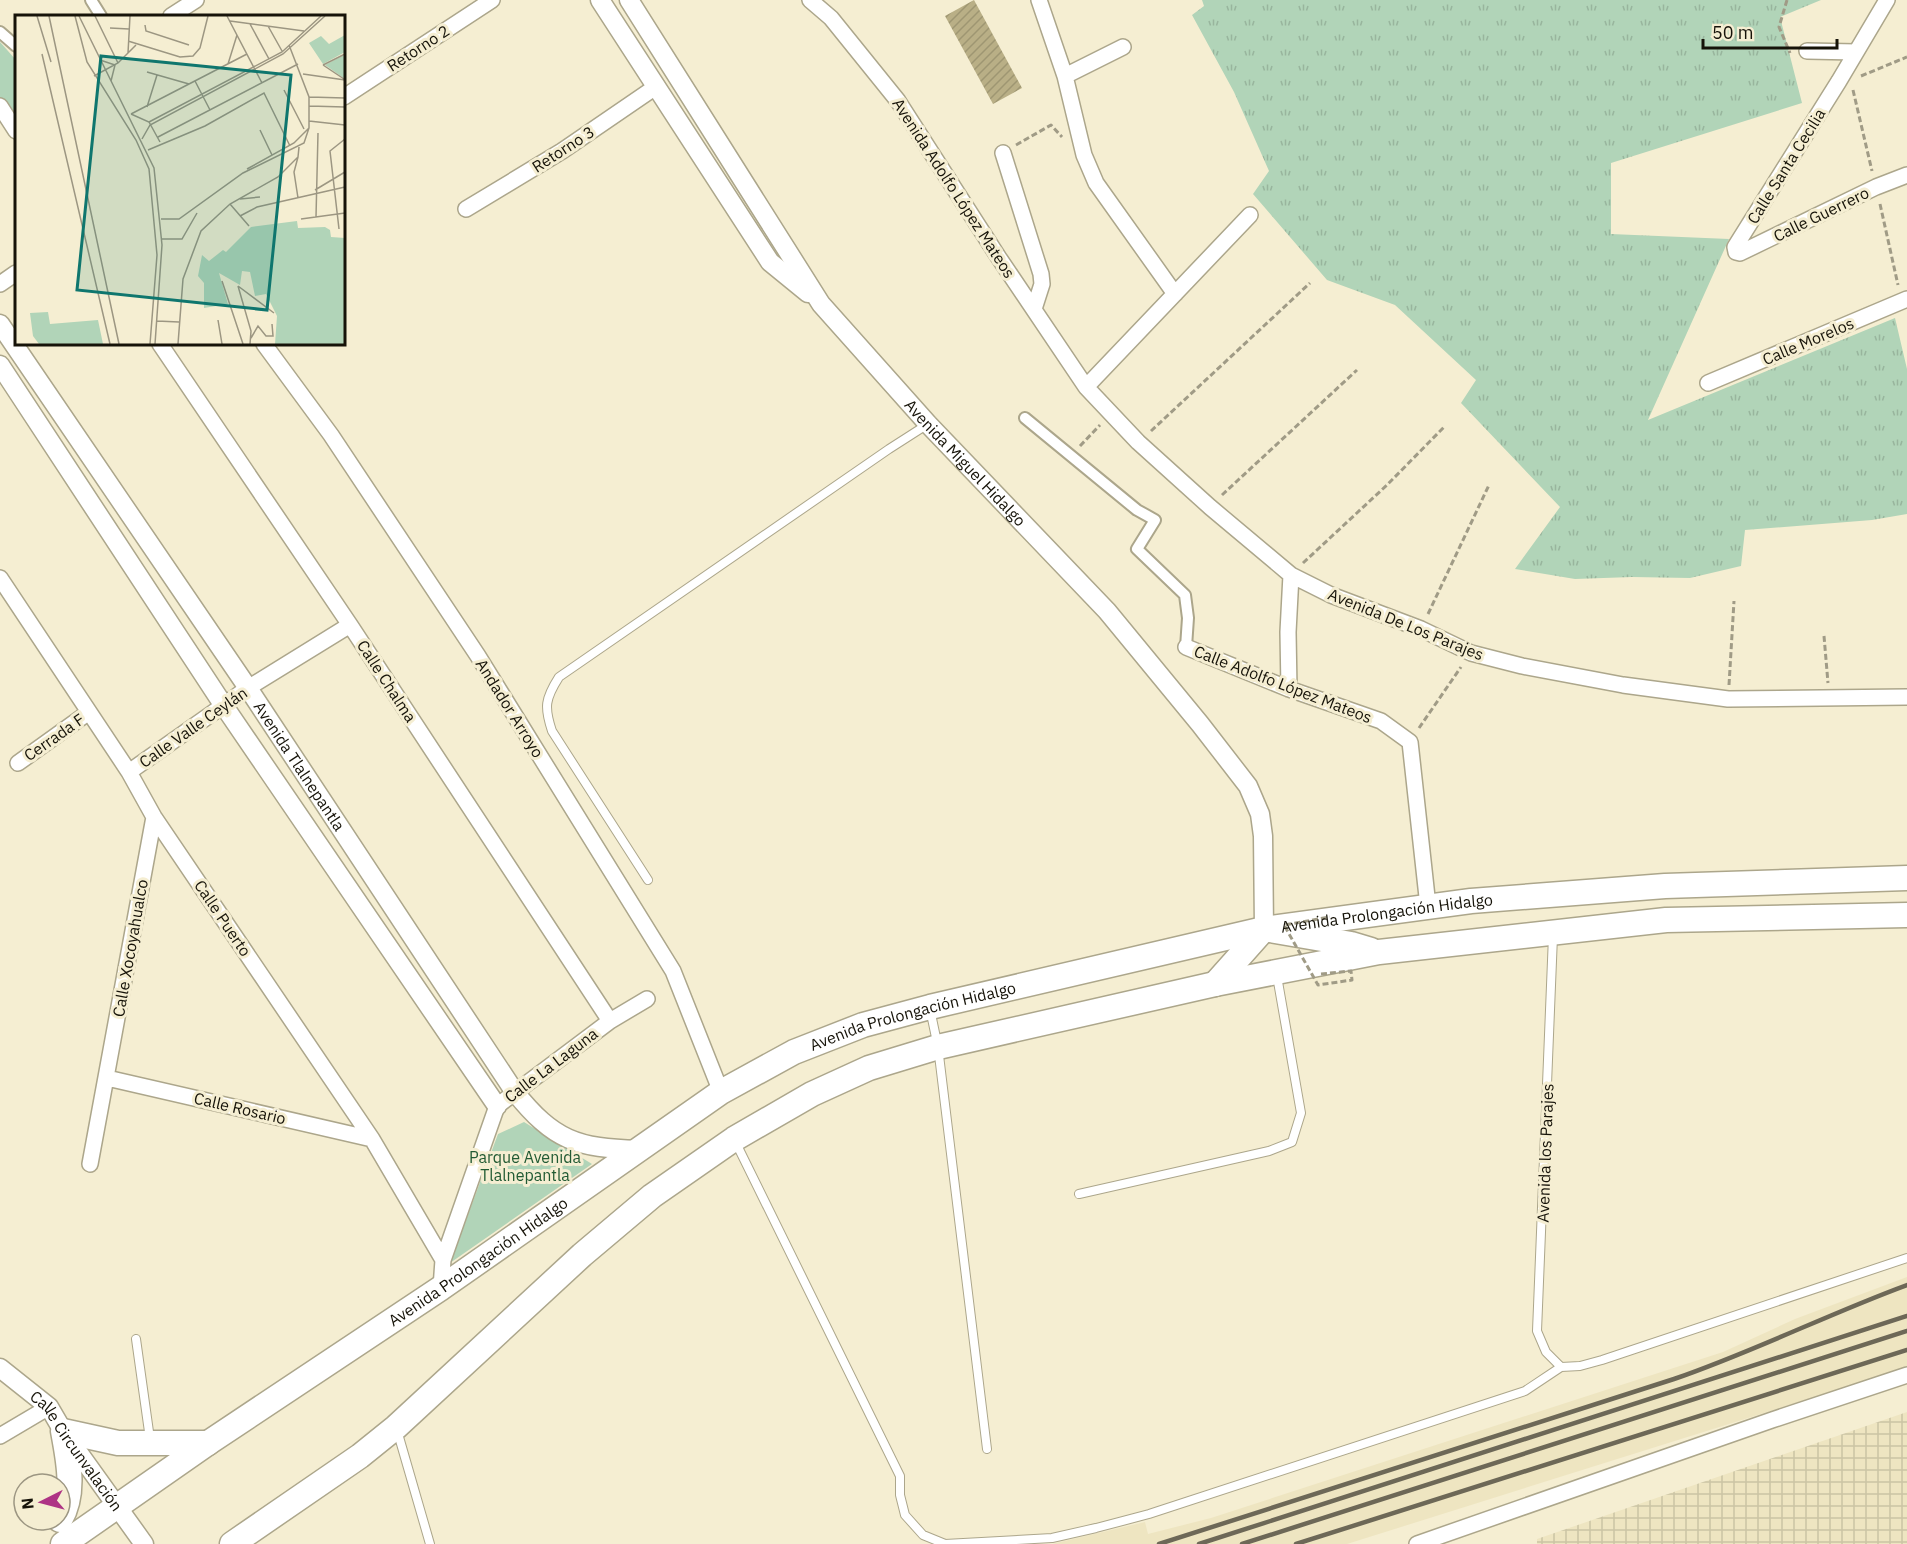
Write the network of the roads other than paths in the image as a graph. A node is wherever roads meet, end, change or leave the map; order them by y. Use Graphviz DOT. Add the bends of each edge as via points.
graph roads {
  1 [pos="91,0"];
  2 [pos="196,0"];
  3 [pos="492,0"];
  4 [pos="600,0"];
  5 [pos="629,0"];
  6 [pos="810,0"];
  7 [pos="1040,0"];
  8 [pos="1887,0"];
  9 [pos="100,15"];
  10 [pos="173,15"];
  11 [pos="0,32"];
  12 [pos="15,45"];
  13 [pos="1123,47"];
  14 [pos="1807,51"];
  15 [pos="1856,52"];
  16 [pos="1065,76"];
  17 [pos="657,86"];
  18 [pos="345,96"];
  19 [pos="0,106"];
  20 [pos="15,129"];
  21 [pos="1003,153"];
  22 [pos="1907,175"];
  23 [pos="466,209"];
  24 [pos="1250,215"];
  25 [pos="1736,252"];
  26 [pos="15,274"];
  27 [pos="0,284"];
  28 [pos="1174,294"];
  29 [pos="1907,299"];
  30 [pos="821,304"];
  31 [pos="1034,309"];
  32 [pos="0,324"];
  33 [pos="161,345"];
  34 [pos="265,345"];
  35 [pos="0,365"];
  36 [pos="1708,383"];
  37 [pos="1086,387"];
  38 [pos="1025,418"];
  39 [pos="928,424"];
  40 [pos="1290,575"];
  41 [pos="0,578"];
  42 [pos="350,625"];
  43 [pos="1186,647"];
  44 [pos="248,688"];
  45 [pos="1289,689"];
  46 [pos="1907,697"];
  47 [pos="224,705"];
  48 [pos="89,712"];
  49 [pos="18,763"];
  50 [pos="129,772"];
  51 [pos="154,817"];
  52 [pos="1907,878"];
  53 [pos="648,880"];
  54 [pos="1665,886"];
  55 [pos="1428,906"];
  56 [pos="1907,915"];
  57 [pos="1666,920"];
  58 [pos="1263,929"];
  59 [pos="1554,931"];
  60 [pos="1379,952"];
  61 [pos="1276,972"];
  62 [pos="1215,984"];
  63 [pos="647,999"];
  64 [pos="930,1007"];
  65 [pos="610,1021"];
  66 [pos="938,1047"];
  67 [pos="106,1078"];
  68 [pos="514,1091"];
  69 [pos="721,1092"];
  70 [pos="497,1106"];
  71 [pos="372,1139"];
  72 [pos="734,1139"];
  73 [pos="639,1150"];
  74 [pos="90,1164"];
  75 [pos="1079,1194"];
  76 [pos="1907,1258"];
  77 [pos="443,1260"];
  78 [pos="441,1288"];
  79 [pos="136,1339"];
  80 [pos="1561,1367"];
  81 [pos="0,1368"];
  82 [pos="1907,1375"];
  83 [pos="49,1407"];
  84 [pos="396,1427"];
  85 [pos="63,1431"];
  86 [pos="0,1436"];
  87 [pos="208,1443"];
  88 [pos="151,1444"];
  89 [pos="987,1449"];
  90 [pos="69,1472"];
  91 [pos="118,1505"];
  92 [pos="63,1544"];
  93 [pos="144,1544"];
  94 [pos="232,1544"];
  95 [pos="430,1544"];
  96 [pos="1417,1544"];
  1 -- 9 [label="street"];
  2 -- 10 [label="street"];
  3 -- 18 [label="street, Retorno 2"];
  4 -- 17 [label="street"];
  5 -- 30 [label="street, Avenida Miguel Hidalgo"];
  6 -- 31 [label="street, Avenida Adolfo López Mateos" via="831,18 898,101"];
  7 -- 16 [label="street"];
  8 -- 15 [label="street"];
  11 -- 12 [label="street"];
  13 -- 16 [label="street"];
  14 -- 15 [label="street"];
  15 -- 25 [label="street, Calle Santa Cecilia" via="1735,247"];
  16 -- 28 [label="street" via="1088,168"];
  17 -- 23 [label="street, Retorno 3" via="562,151"];
  17 -- 30 [label="street" via="770,262"];
  19 -- 20 [label="street"];
  21 -- 31 [label="street" via="1041,274"];
  22 -- 25 [label="street, Calle Guerrero" via="1740,254"];
  24 -- 28 [label="street"];
  26 -- 27 [label="street"];
  28 -- 37 [label="street"];
  29 -- 36 [label="street, Calle Morelos"];
  30 -- 39 [label="street, Avenida Miguel Hidalgo"];
  31 -- 37 [label="street, Avenida Adolfo López Mateos"];
  32 -- 44 [label="street, Avenida Tlalnepantla"];
  33 -- 42 [label="street, Calle Chalma"];
  34 -- 69 [label="street, Andador Arroyo" via="331,435 478,656 673,971"];
  35 -- 47 [label="street, Avenida Tlalnepantla"];
  37 -- 40 [label="street, Avenida De Los Parajes" via="1138,442"];
  38 -- 43 [label="street" via="1137,510 1155,520 1137,549 1185,595"];
  39 -- 53 [label="lane" via="560,677 550,692 546,712 552,731"];
  39 -- 58 [label="street, Avenida Miguel Hidalgo" via="1107,611 1248,786 1260,814 1263,836"];
  40 -- 45 [label="street"];
  40 -- 46 [label="street, Avenida De Los Parajes" via="1471,653 1522,666 1728,699"];
  41 -- 48 [label="street, Calle Puerto"];
  42 -- 44 [label="street, Calle Valle Ceylán"];
  42 -- 65 [label="street, Calle Chalma"];
  43 -- 45 [label="street, Calle Adolfo López Mateos"];
  44 -- 47 [label="street, Calle Valle Ceylán"];
  44 -- 68 [label="street, Avenida Tlalnepantla"];
  45 -- 55 [label="street, Calle Adolfo López Mateos" via="1381,721 1410,742"];
  47 -- 50 [label="street, Calle Valle Ceylán"];
  47 -- 70 [label="street, Avenida Tlalnepantla"];
  48 -- 49 [label="street, Cerrada F"];
  48 -- 50 [label="street, Calle Puerto"];
  50 -- 51 [label="street, Calle Puerto"];
  51 -- 67 [label="street, Calle Xocoyahualco"];
  51 -- 71 [label="street, Calle Puerto"];
  52 -- 54 [label="highway, Avenida Prolongación Hidalgo"];
  54 -- 55 [label="highway, Avenida Prolongación Hidalgo"];
  54 -- 57 [label="highway"];
  55 -- 58 [label="highway, Avenida Prolongación Hidalgo"];
  56 -- 57 [label="highway"];
  57 -- 59 [label="highway"];
  58 -- 60 [label="highway"];
  58 -- 62 [label="highway"];
  58 -- 64 [label="highway, Avenida Prolongación Hidalgo"];
  59 -- 60 [label="highway"];
  59 -- 80 [label="lane, Avenida los Parajes" via="1538,1331 1546,1352"];
  60 -- 61 [label="highway"];
  61 -- 62 [label="highway"];
  61 -- 75 [label="lane" via="1301,1113 1292,1142 1269,1151"];
  62 -- 66 [label="highway"];
  63 -- 65 [label="street, Calle La Laguna"];
  64 -- 66 [label="lane"];
  64 -- 69 [label="highway, Avenida Prolongación Hidalgo" via="863,1024 823,1040"];
  65 -- 68 [label="street, Calle La Laguna"];
  66 -- 72 [label="highway" via="869,1068 822,1089"];
  66 -- 89 [label="lane"];
  67 -- 71 [label="street, Calle Rosario"];
  67 -- 74 [label="street, Calle Xocoyahualco"];
  68 -- 70 [label="street, Calle La Laguna"];
  68 -- 73 [label="street, Avenida Tlalnepantla" via="530,1112 573,1142 604,1149"];
  69 -- 73 [label="highway, Avenida Prolongación Hidalgo"];
  70 -- 77 [label="street, Calle La Laguna"];
  71 -- 77 [label="street, Calle Puerto"];
  72 -- 80 [label="lane" via="900,1476 905,1515 922,1535 945,1544 1052,1538 1149,1514 1525,1391"];
  72 -- 84 [label="highway" via="652,1196"];
  73 -- 78 [label="highway, Avenida Prolongación Hidalgo"];
  76 -- 80 [label="lane" via="1602,1360"];
  77 -- 78 [label="street, Calle La Laguna"];
  78 -- 87 [label="highway, Avenida Prolongación Hidalgo"];
  79 -- 88 [label="lane"];
  81 -- 83 [label="street, Calle Circunvalación"];
  82 -- 96 [label="street"];
  83 -- 85 [label="street, Calle Circunvalación"];
  83 -- 86 [label="street"];
  84 -- 94 [label="highway"];
  84 -- 95 [label="lane"];
  85 -- 88 [label="highway" via="118,1443"];
  85 -- 90 [label="highway"];
  85 -- 91 [label="street, Calle Circunvalación"];
  87 -- 88 [label="highway"];
  87 -- 91 [label="highway, Avenida Prolongación Hidalgo"];
  91 -- 92 [label="highway, Avenida Prolongación Hidalgo"];
  91 -- 93 [label="street, Calle Circunvalación"];
}
